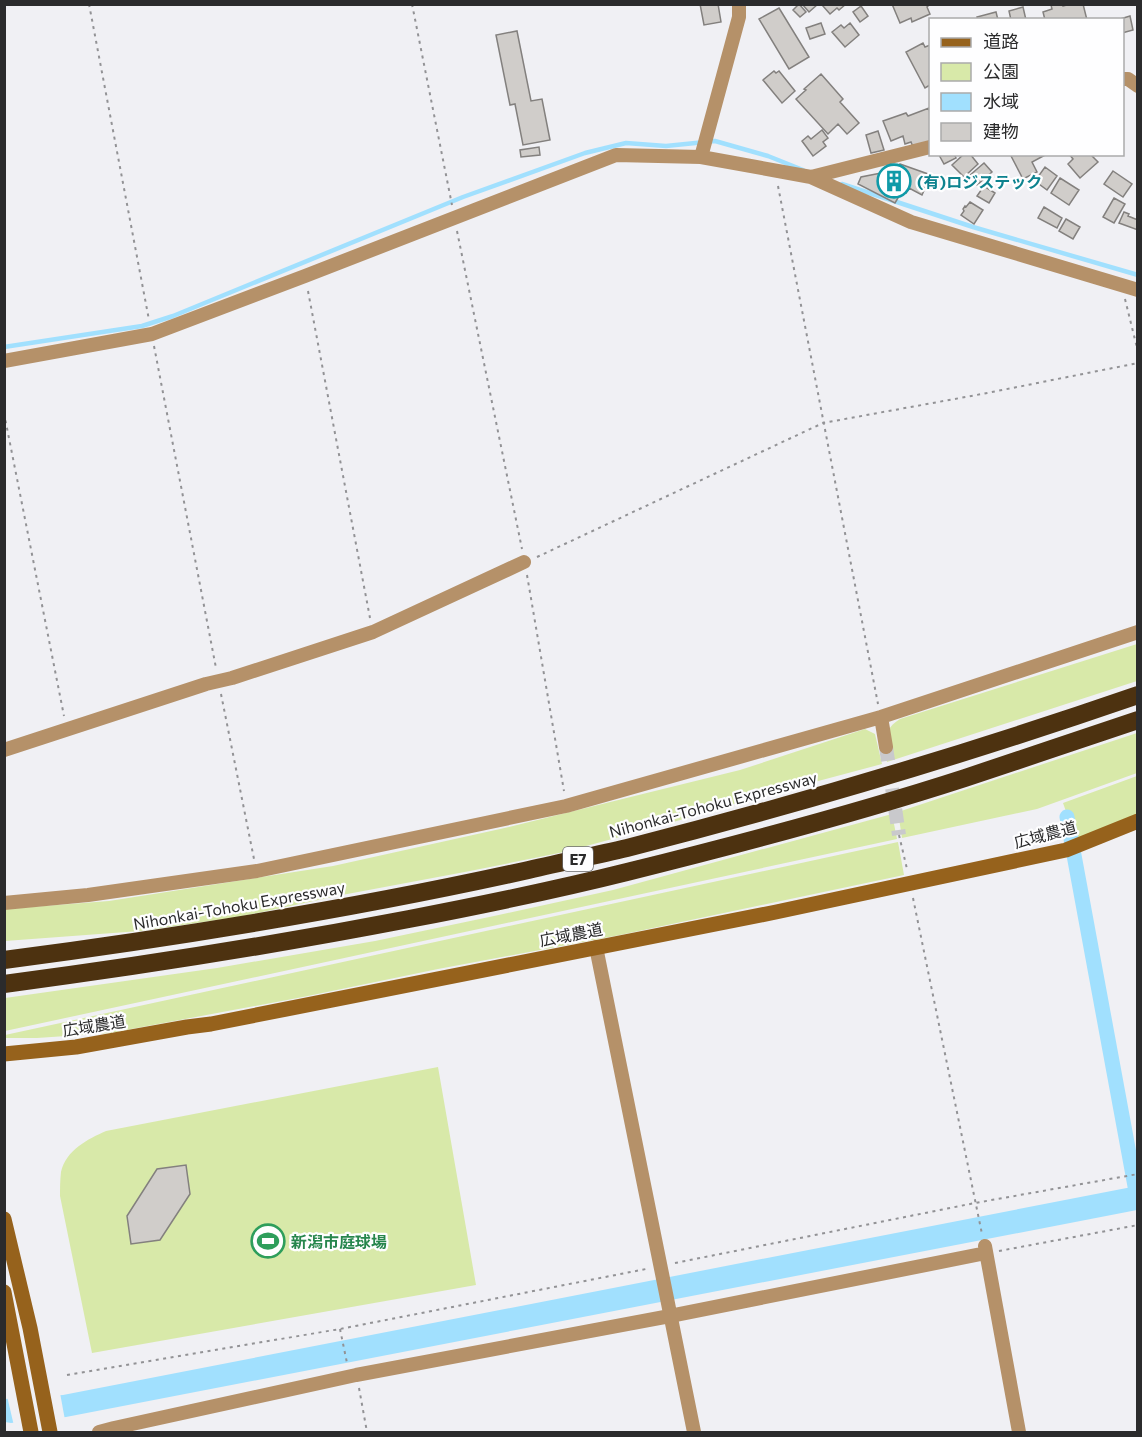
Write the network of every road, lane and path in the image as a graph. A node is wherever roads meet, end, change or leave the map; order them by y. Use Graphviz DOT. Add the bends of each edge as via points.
graph roads {
  1 [pos="89,4"];
  2 [pos="412,4"];
  3 [pos="740,4"];
  4 [pos="1124,79"];
  5 [pos="1137,86"];
  6 [pos="929,147"];
  7 [pos="701,157"];
  8 [pos="775,171"];
  9 [pos="811,177"];
  10 [pos="454,218"];
  11 [pos="305,276"];
  12 [pos="1122,286"];
  13 [pos="1137,290"];
  14 [pos="152,334"];
  15 [pos="1137,352"];
  16 [pos="4,361"];
  17 [pos="1137,363"];
  18 [pos="4,412"];
  19 [pos="823,423"];
  20 [pos="524,562"];
  21 [pos="373,632"];
  22 [pos="1137,632"];
  23 [pos="219,682"];
  24 [pos="1137,695"];
  25 [pos="881,717"];
  26 [pos="1137,720"];
  27 [pos="67,730"];
  28 [pos="886,747"];
  29 [pos="4,750"];
  30 [pos="566,806"];
  31 [pos="1137,821"];
  32 [pos="899,835"];
  33 [pos="257,871"];
  34 [pos="910,884"];
  35 [pos="4,903"];
  36 [pos="596,947"];
  37 [pos="4,960"];
  38 [pos="4,984"];
  39 [pos="4,1054"];
  40 [pos="1137,1174"];
  41 [pos="975,1203"];
  42 [pos="4,1219"];
  43 [pos="1137,1225"];
  44 [pos="985,1249"];
  45 [pos="661,1268"];
  46 [pos="4,1292"];
  47 [pos="670,1312"];
  48 [pos="340,1329"];
  49 [pos="353,1374"];
  50 [pos="67,1375"];
  51 [pos="31,1432"];
  52 [pos="50,1432"];
  53 [pos="99,1432"];
  54 [pos="367,1432"];
  55 [pos="694,1432"];
  56 [pos="1019,1432"];
  1 -- 14 [label="path"];
  2 -- 10 [label="path"];
  3 -- 7 [label="street"];
  4 -- 5 [label="street"];
  6 -- 9 [label="street"];
  7 -- 8 [label="street"];
  7 -- 10 [label="street" via="616,155"];
  8 -- 9 [label="street"];
  8 -- 19 [label="path"];
  9 -- 12 [label="street" via="911,222"];
  10 -- 11 [label="street"];
  10 -- 20 [label="path"];
  11 -- 14 [label="street"];
  11 -- 21 [label="path"];
  12 -- 13 [label="street"];
  12 -- 15 [label="path"];
  14 -- 16 [label="street"];
  14 -- 23 [label="path"];
  17 -- 19 [label="path"];
  18 -- 27 [label="path"];
  19 -- 20 [label="path"];
  19 -- 25 [label="path"];
  20 -- 21 [label="street"];
  20 -- 30 [label="path"];
  21 -- 23 [label="street"];
  22 -- 25 [label="street"];
  23 -- 27 [label="street"];
  23 -- 33 [label="path"];
  24 -- 37 [label="highway, Nihonkai-Tohoku Expressway / E7" via="857,785 624,848 311,914"];
  25 -- 28 [label="street"];
  25 -- 30 [label="street"];
  26 -- 38 [label="highway, E7" via="875,805 625,873 312,938"];
  27 -- 29 [label="street"];
  30 -- 33 [label="street"];
  31 -- 34 [label="street, 広域農道" via="1066,850"];
  32 -- 34 [label="path"];
  33 -- 35 [label="street"];
  34 -- 36 [label="street, 広域農道"];
  34 -- 41 [label="path"];
  36 -- 39 [label="street, 広域農道" via="211,1024 76,1047"];
  36 -- 45 [label="street"];
  40 -- 41 [label="path"];
  41 -- 44 [label="path"];
  41 -- 45 [label="path"];
  42 -- 52 [label="street"];
  43 -- 44 [label="path"];
  44 -- 47 [label="street"];
  44 -- 56 [label="street"];
  45 -- 47 [label="street"];
  45 -- 48 [label="path"];
  46 -- 51 [label="street"];
  47 -- 49 [label="street"];
  47 -- 55 [label="street"];
  48 -- 49 [label="path"];
  48 -- 50 [label="path"];
  49 -- 53 [label="street"];
  49 -- 54 [label="path"];
}
